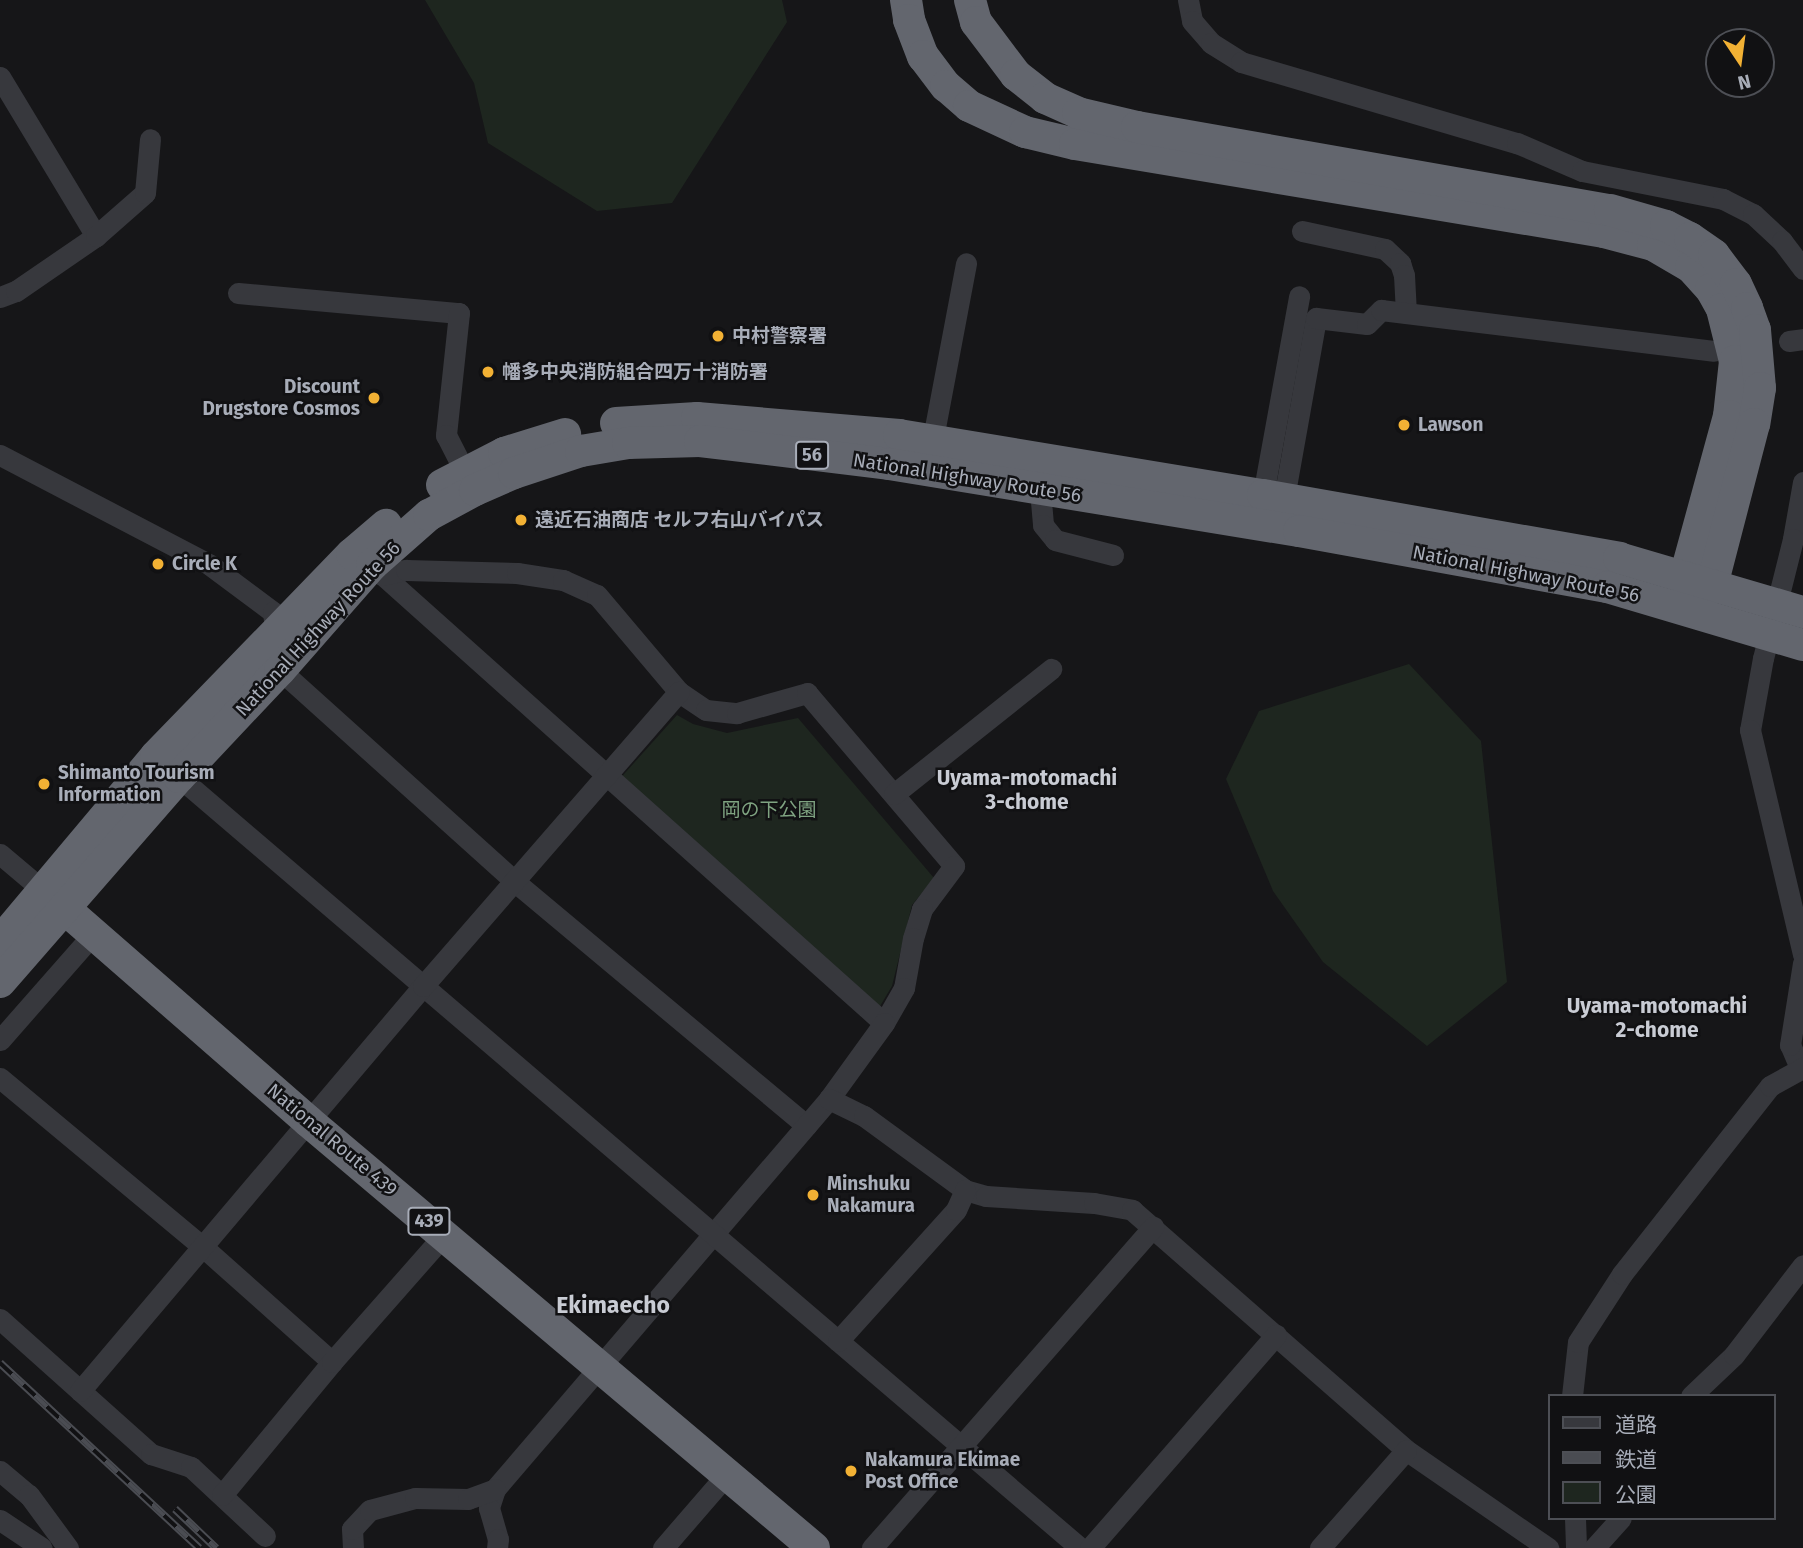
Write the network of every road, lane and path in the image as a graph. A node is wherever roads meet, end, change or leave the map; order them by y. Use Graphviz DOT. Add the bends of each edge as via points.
graph roads {
  1 [pos="906,0"];
  2 [pos="970,0"];
  3 [pos="1188,0"];
  4 [pos="0,77"];
  5 [pos="150,139"];
  6 [pos="1302,231"];
  7 [pos="96,236"];
  8 [pos="966,263"];
  9 [pos="1803,269"];
  10 [pos="239,293"];
  11 [pos="1299,296"];
  12 [pos="0,297"];
  13 [pos="1406,313"];
  14 [pos="1713,351"];
  15 [pos="0,456"];
  16 [pos="929,456"];
  17 [pos="470,481"];
  18 [pos="1803,482"];
  19 [pos="1040,490"];
  20 [pos="1273,496"];
  21 [pos="1269,526"];
  22 [pos="1112,555"];
  23 [pos="377,570"];
  24 [pos="1717,594"];
  25 [pos="1803,612"];
  26 [pos="278,633"];
  27 [pos="1803,645"];
  28 [pos="1051,669"];
  29 [pos="280,670"];
  30 [pos="678,692"];
  31 [pos="606,774"];
  32 [pos="179,777"];
  33 [pos="894,794"];
  34 [pos="0,854"];
  35 [pos="514,881"];
  36 [pos="54,899"];
  37 [pos="93,933"];
  38 [pos="0,942"];
  39 [pos="1803,956"];
  40 [pos="1803,963"];
  41 [pos="0,982"];
  42 [pos="423,986"];
  43 [pos="884,1023"];
  44 [pos="0,1040"];
  45 [pos="1801,1068"];
  46 [pos="0,1078"];
  47 [pos="829,1099"];
  48 [pos="308,1121"];
  49 [pos="806,1125"];
  50 [pos="965,1190"];
  51 [pos="1153,1227"];
  52 [pos="712,1233"];
  53 [pos="445,1234"];
  54 [pos="203,1247"];
  55 [pos="1803,1265"];
  56 [pos="0,1319"];
  57 [pos="1276,1335"];
  58 [pos="838,1341"];
  59 [pos="332,1362"];
  60 [pos="600,1367"];
  61 [pos="80,1391"];
  62 [pos="1572,1394"];
  63 [pos="1693,1394"];
  64 [pos="962,1446"];
  65 [pos="1406,1451"];
  66 [pos="0,1471"];
  67 [pos="727,1475"];
  68 [pos="495,1489"];
  69 [pos="222,1495"];
  70 [pos="0,1520"];
  71 [pos="1575,1520"];
  72 [pos="1619,1520"];
  73 [pos="265,1536"];
  74 [pos="42,1548"];
  75 [pos="68,1548"];
  76 [pos="353,1548"];
  77 [pos="497,1548"];
  78 [pos="663,1548"];
  79 [pos="814,1548"];
  80 [pos="872,1548"];
  81 [pos="1080,1548"];
  82 [pos="1090,1548"];
  83 [pos="1320,1548"];
  84 [pos="1548,1548"];
  85 [pos="1576,1548"];
  86 [pos="1594,1548"];
  1 -- 24 [label="highway" via="923,55 946,86 969,106 1025,132 1604,232 1653,245 1691,267 1712,289 1722,309 1730,333 1735,385"];
  2 -- 24 [label="highway" via="976,22 1016,75 1045,98 1078,113 1610,210 1666,226 1714,255 1735,284 1755,330 1760,388"];
  3 -- 9 [label="street" via="1192,20 1211,43 1241,62 1517,143 1581,171 1723,199 1753,214"];
  4 -- 7 [label="street"];
  5 -- 7 [label="street" via="145,193"];
  6 -- 13 [label="street" via="1385,249 1400,262"];
  7 -- 12 [label="street" via="16,291"];
  8 -- 16 [label="street"];
  10 -- 17 [label="street" via="459,313 446,435"];
  11 -- 20 [label="street"];
  13 -- 14 [label="street"];
  13 -- 20 [label="street" via="1381,310 1367,324 1316,318"];
  15 -- 26 [label="street" via="210,565 273,612"];
  16 -- 17 [label="highway, National Highway Route 56 / 56" via="736,420 697,418 624,422 576,431 504,453"];
  16 -- 19 [label="highway, National Highway Route 56 / 56"];
  16 -- 20 [label="highway, National Highway Route 56 / 56"];
  17 -- 23 [label="highway, National Highway Route 56 / 56"];
  17 -- 26 [label="highway, National Highway Route 56 / 56" via="417,499 352,554"];
  18 -- 39 [label="street" via="1750,730"];
  19 -- 21 [label="highway, National Highway Route 56 / 56"];
  19 -- 22 [label="street" via="1044,525 1055,540"];
  20 -- 21 [label="street"];
  20 -- 24 [label="highway, National Highway Route 56 / 56" via="1619,558"];
  21 -- 24 [label="highway, National Highway Route 56 / 56" via="1607,587 1690,610"];
  23 -- 29 [label="highway, National Highway Route 56 / 56"];
  23 -- 30 [label="street" via="517,573 563,580 597,596"];
  23 -- 31 [label="street"];
  24 -- 25 [label="highway, National Highway Route 56 / 56"];
  24 -- 27 [label="highway, National Highway Route 56 / 56"];
  26 -- 29 [label="street"];
  26 -- 36 [label="highway, National Highway Route 56 / 56" via="156,756"];
  28 -- 33 [label="street"];
  29 -- 32 [label="highway, National Highway Route 56 / 56"];
  29 -- 35 [label="street"];
  30 -- 31 [label="street"];
  30 -- 33 [label="street" via="706,710 737,713 807,693"];
  31 -- 35 [label="street"];
  31 -- 43 [label="street"];
  32 -- 36 [label="highway, National Highway Route 56 / 56"];
  32 -- 42 [label="street"];
  33 -- 43 [label="street" via="954,866 922,909 904,988"];
  34 -- 36 [label="street"];
  35 -- 42 [label="street"];
  35 -- 49 [label="street"];
  36 -- 37 [label="highway, National Route 439 / 439"];
  36 -- 38 [label="highway, National Highway Route 56 / 56"];
  36 -- 41 [label="highway, National Highway Route 56 / 56"];
  37 -- 44 [label="street"];
  37 -- 48 [label="highway, National Route 439 / 439"];
  40 -- 45 [label="street" via="1790,1045"];
  42 -- 48 [label="street"];
  42 -- 52 [label="street"];
  43 -- 47 [label="street"];
  45 -- 62 [label="street" via="1770,1086 1622,1275 1578,1342"];
  46 -- 54 [label="street"];
  47 -- 49 [label="street"];
  47 -- 50 [label="street" via="864,1116"];
  48 -- 53 [label="highway, National Route 439 / 439"];
  48 -- 54 [label="street"];
  49 -- 52 [label="street"];
  50 -- 51 [label="street" via="1132,1210"];
  50 -- 58 [label="street" via="956,1210"];
  51 -- 57 [label="street"];
  51 -- 64 [label="street"];
  52 -- 58 [label="street"];
  52 -- 60 [label="street"];
  53 -- 59 [label="street"];
  53 -- 60 [label="highway, National Route 439 / 439"];
  54 -- 59 [label="street"];
  54 -- 61 [label="street"];
  55 -- 63 [label="street" via="1734,1355"];
  56 -- 61 [label="street"];
  57 -- 65 [label="street"];
  57 -- 82 [label="street"];
  58 -- 64 [label="street"];
  59 -- 69 [label="street"];
  60 -- 67 [label="highway, National Route 439 / 439"];
  60 -- 68 [label="street"];
  61 -- 69 [label="street" via="151,1454 191,1467"];
  64 -- 80 [label="street"];
  64 -- 81 [label="street"];
  65 -- 83 [label="street"];
  65 -- 84 [label="street"];
  66 -- 75 [label="street" via="29,1496"];
  67 -- 78 [label="street"];
  67 -- 79 [label="highway, National Route 439 / 439"];
  68 -- 76 [label="street" via="468,1499 415,1498 370,1510 352,1529"];
  68 -- 77 [label="street" via="489,1508"];
  69 -- 73 [label="street"];
  70 -- 74 [label="street"];
  71 -- 85 [label="street"];
  72 -- 86 [label="street"];
}
